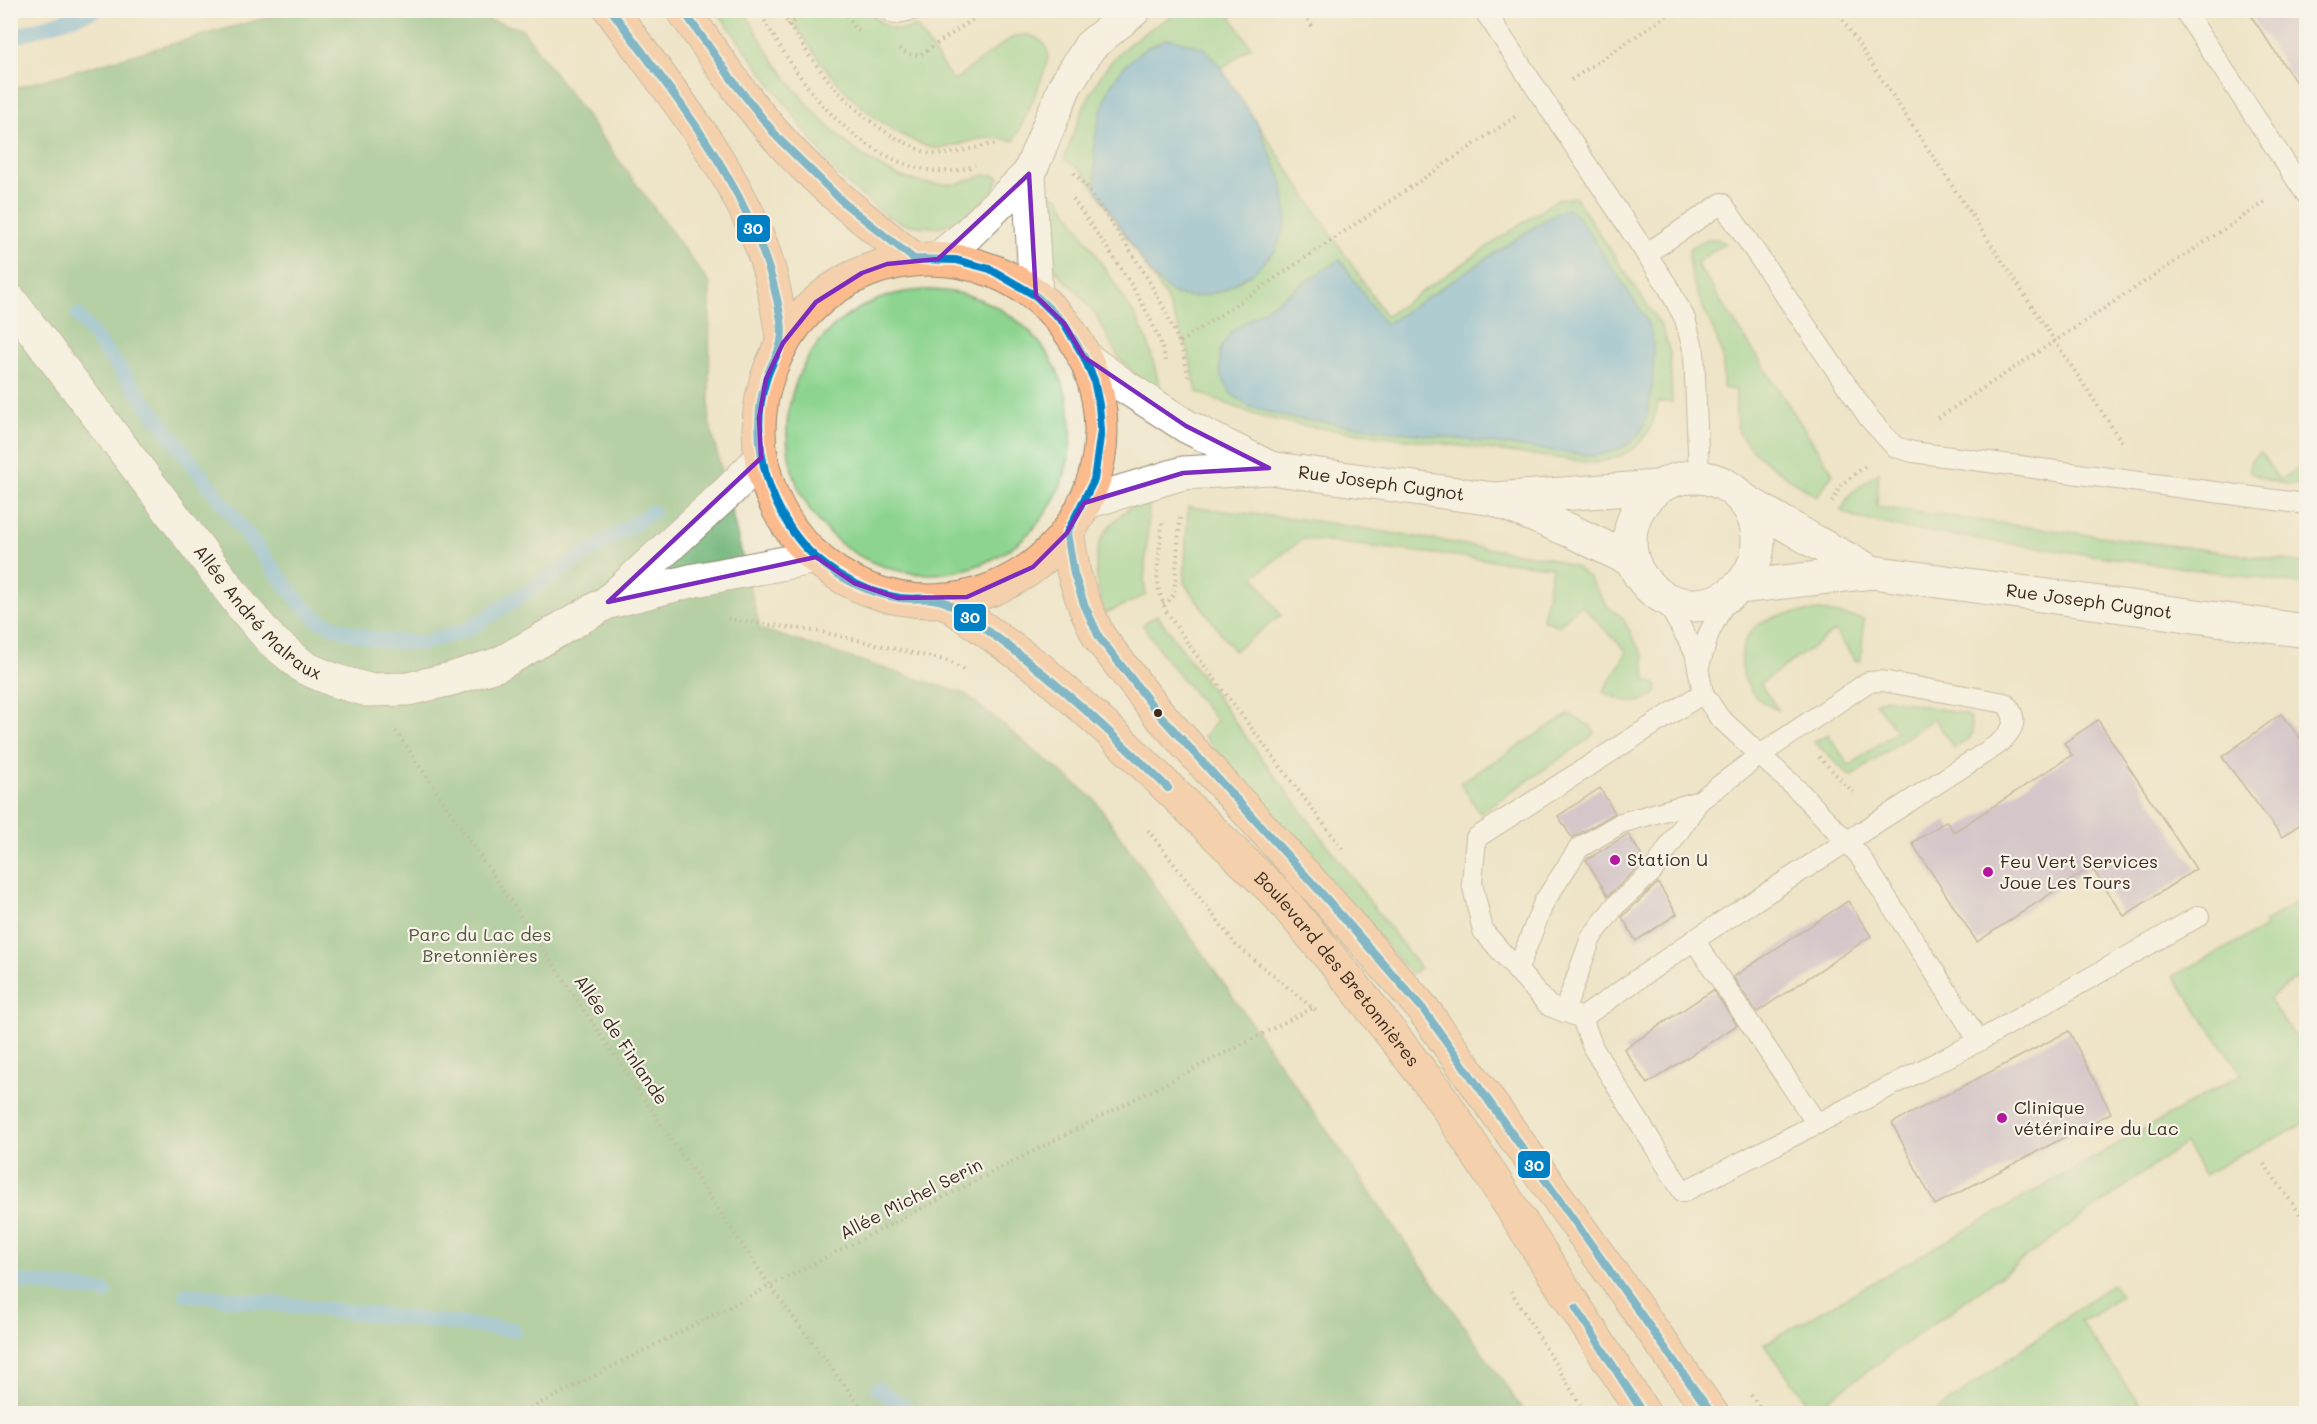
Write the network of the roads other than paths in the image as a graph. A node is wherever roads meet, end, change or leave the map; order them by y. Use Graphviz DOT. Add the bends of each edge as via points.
graph roads {
  1 [pos="611,10"];
  2 [pos="683,10"];
  3 [pos="889,10"];
  4 [pos="912,10"];
  5 [pos="1134,10"];
  6 [pos="1484,10"];
  7 [pos="2184,10"];
  8 [pos="1029,174"];
  9 [pos="2302,187"];
  10 [pos="1646,254"];
  11 [pos="926,259"];
  12 [pos="1036,296"];
  13 [pos="10,300"];
  14 [pos="783,343"];
  15 [pos="1084,357"];
  16 [pos="761,458"];
  17 [pos="1269,468"];
  18 [pos="1699,476"];
  19 [pos="1657,487"];
  20 [pos="1494,499"];
  21 [pos="1744,500"];
  22 [pos="1084,503"];
  23 [pos="2307,504"];
  24 [pos="1067,533"];
  25 [pos="816,557"];
  26 [pos="1633,561"];
  27 [pos="1872,572"];
  28 [pos="1733,591"];
  29 [pos="1664,598"];
  30 [pos="943,600"];
  31 [pos="608,602"];
  32 [pos="2307,631"];
  33 [pos="1699,669"];
  34 [pos="1703,693"];
  35 [pos="1760,755"];
  36 [pos="1699,801"];
  37 [pos="1848,841"];
  38 [pos="2199,916"];
  39 [pos="1694,940"];
  40 [pos="1517,971"];
  41 [pos="1573,1015"];
  42 [pos="1979,1041"];
  43 [pos="1817,1124"];
  44 [pos="1644,1413"];
  45 [pos="1712,1413"];
  1 -- 14 [label="main road" via="736,190 762,246 777,299"];
  2 -- 11 [label="main road" via="778,138 844,203"];
  3 -- 4 [label="lane" via="894,14"];
  5 -- 8 [label="street" via="1090,46 1065,86"];
  6 -- 10 [label="lane"];
  7 -- 9 [label="lane"];
  8 -- 11 [label="street" via="968,234"];
  8 -- 12 [label="street"];
  10 -- 18 [label="lane" via="1685,319 1694,352"];
  10 -- 23 [label="lane" via="1722,203 1869,418 1895,447"];
  11 -- 12 [label="main road" via="956,260 990,269"];
  11 -- 14 [label="main road" via="887,264 837,285 810,308"];
  12 -- 15 [label="main road" via="1064,323"];
  13 -- 31 [label="street, Allée André Malraux" via="242,606 271,640 305,668 368,690 408,689 499,664"];
  14 -- 16 [label="main road" via="773,361 762,399"];
  15 -- 17 [label="street, Rue Joseph Cugnot" via="1186,426"];
  15 -- 22 [label="main road" via="1094,380 1101,430 1096,472"];
  16 -- 25 [label="main road" via="780,512"];
  16 -- 31 [label="street, Allée André Malraux"];
  17 -- 20 [label="street, Rue Joseph Cugnot"];
  17 -- 22 [label="street, Rue Joseph Cugnot" via="1183,473"];
  18 -- 19 [label="street" via="1677,478"];
  18 -- 21 [label="street" via="1731,488"];
  19 -- 20 [label="street, Rue Joseph Cugnot"];
  19 -- 26 [label="street" via="1633,520"];
  20 -- 26 [label="street, Rue Joseph Cugnot"];
  21 -- 27 [label="street, Rue Joseph Cugnot"];
  21 -- 28 [label="street" via="1754,516 1757,554 1750,572"];
  22 -- 24 [label="main road"];
  24 -- 30 [label="main road" via="1033,567 1012,580 991,590"];
  24 -- 45 [label="main road, Boulevard des Bretonnières" via="1074,574 1098,637 1158,713 1423,1009"];
  25 -- 30 [label="main road" via="834,571 876,592 897,598"];
  25 -- 31 [label="street, Allée André Malraux" via="690,581"];
  26 -- 29 [label="street" via="1645,582"];
  27 -- 28 [label="street, Rue Joseph Cugnot"];
  27 -- 32 [label="street, Rue Joseph Cugnot"];
  28 -- 29 [label="street" via="1703,604 1676,603"];
  28 -- 33 [label="lane" via="1709,633"];
  29 -- 33 [label="lane" via="1695,652"];
  30 -- 44 [label="main road, Boulevard des Bretonnières" via="1048,676 1278,895 1442,1099"];
  33 -- 34 [label="lane"];
  34 -- 35 [label="lane" via="1719,717"];
  34 -- 40 [label="lane" via="1476,838 1472,883 1484,931"];
  35 -- 36 [label="lane"];
  35 -- 37 [label="lane"];
  35 -- 37 [label="lane" via="1868,682 1882,681 2005,703 2014,723 2010,734"];
  36 -- 40 [label="lane" via="1622,823 1579,848 1544,902"];
  36 -- 41 [label="lane" via="1652,872 1615,906 1592,938"];
  37 -- 39 [label="lane"];
  37 -- 42 [label="lane"];
  38 -- 42 [label="lane"];
  39 -- 41 [label="lane"];
  39 -- 43 [label="lane"];
  40 -- 41 [label="lane" via="1549,1006"];
  41 -- 43 [label="lane" via="1683,1192"];
  42 -- 43 [label="lane"];
}
